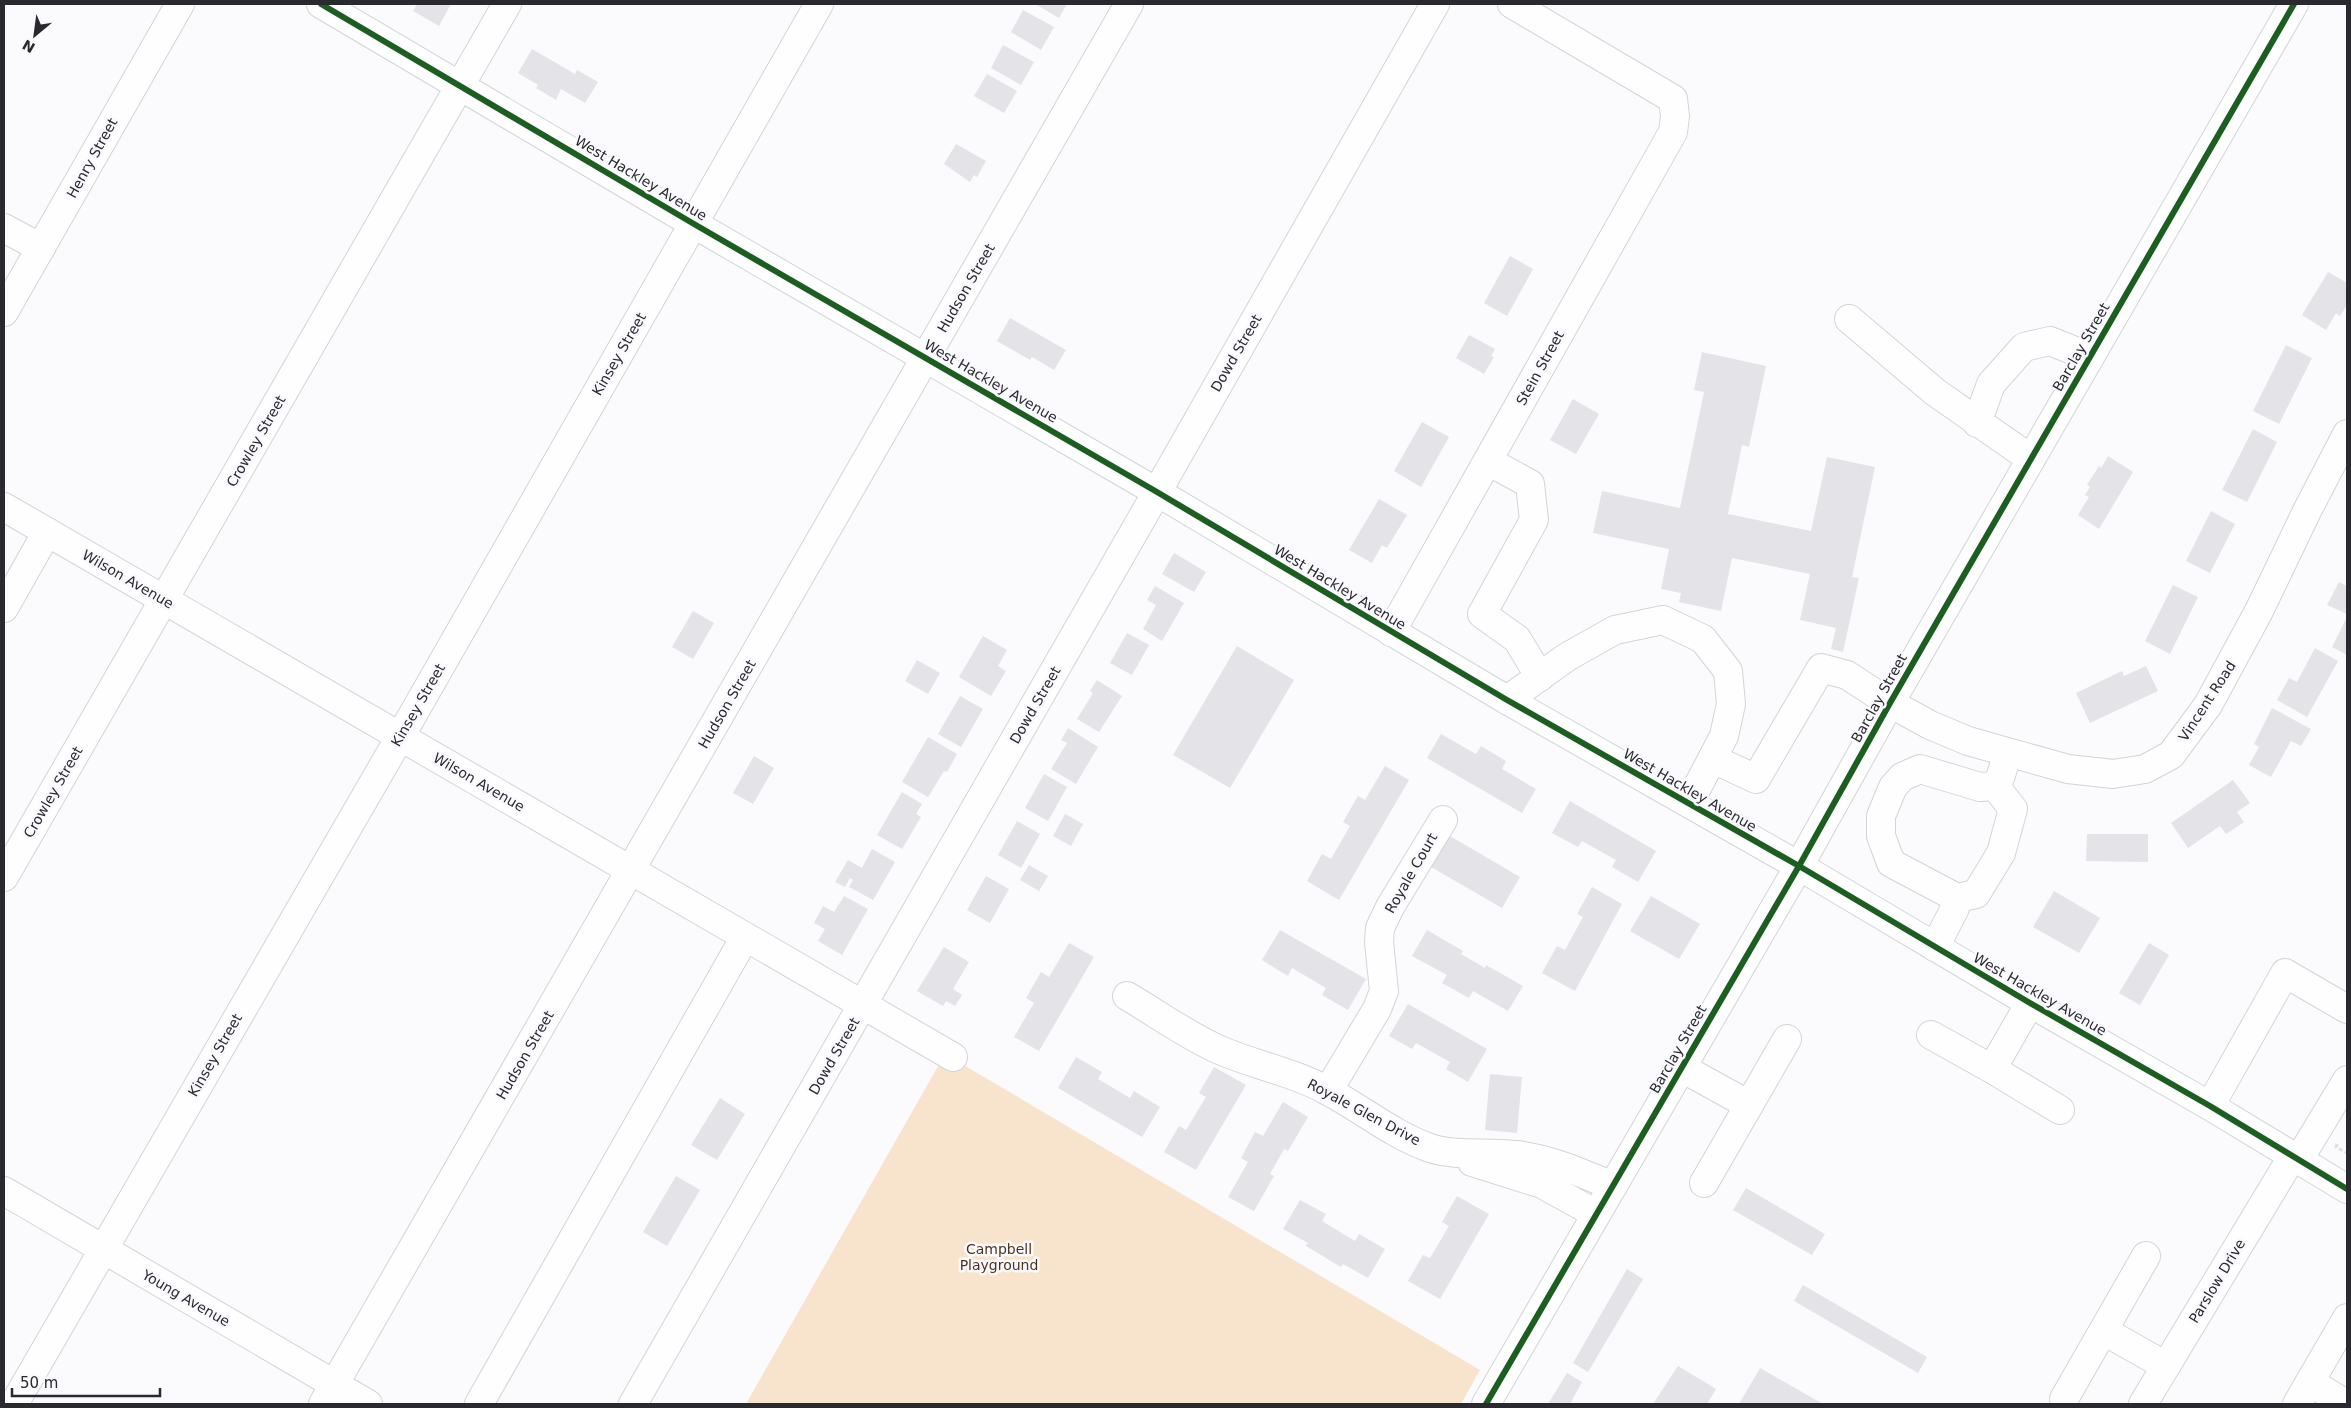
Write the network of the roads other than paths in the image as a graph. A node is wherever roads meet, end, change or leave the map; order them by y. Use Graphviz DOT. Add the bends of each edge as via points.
graph roads {
  1 [pos="180,4"];
  2 [pos="507,4"];
  3 [pos="819,4"];
  4 [pos="1130,4"];
  5 [pos="1435,4"];
  6 [pos="1512,4"];
  7 [pos="2294,4"];
  8 [pos="337,8"];
  9 [pos="461,85"];
  10 [pos="694,224"];
  11 [pos="4,228"];
  12 [pos="41,248"];
  13 [pos="4,312"];
  14 [pos="1849,319"];
  15 [pos="2090,357"];
  16 [pos="926,358"];
  17 [pos="1977,423"];
  18 [pos="2347,434"];
  19 [pos="2031,459"];
  20 [pos="1488,461"];
  21 [pos="1157,492"];
  22 [pos="4,508"];
  23 [pos="47,532"];
  24 [pos="165,600"];
  25 [pos="4,608"];
  26 [pos="1391,632"];
  27 [pos="1540,677"];
  28 [pos="1507,700"];
  29 [pos="1890,703"];
  30 [pos="400,737"];
  31 [pos="2008,752"];
  32 [pos="1713,759"];
  33 [pos="1995,786"];
  34 [pos="1688,802"];
  35 [pos="1443,820"];
  36 [pos="1799,866"];
  37 [pos="631,871"];
  38 [pos="4,877"];
  39 [pos="1957,898"];
  40 [pos="745,937"];
  41 [pos="1935,947"];
  42 [pos="1127,996"];
  43 [pos="2030,1003"];
  44 [pos="863,1006"];
  45 [pos="2347,1009"];
  46 [pos="1931,1035"];
  47 [pos="1787,1039"];
  48 [pos="953,1058"];
  49 [pos="1682,1068"];
  50 [pos="1992,1069"];
  51 [pos="2347,1080"];
  52 [pos="1328,1091"];
  53 [pos="1749,1105"];
  54 [pos="2210,1106"];
  55 [pos="2060,1110"];
  56 [pos="1455,1154"];
  57 [pos="2295,1159"];
  58 [pos="1704,1183"];
  59 [pos="1613,1186"];
  60 [pos="2347,1189"];
  61 [pos="4,1191"];
  62 [pos="1596,1214"];
  63 [pos="102,1249"];
  64 [pos="2146,1256"];
  65 [pos="2347,1318"];
  66 [pos="2104,1331"];
  67 [pos="2166,1366"];
  68 [pos="2303,1393"];
  69 [pos="328,1395"];
  70 [pos="2064,1399"];
  71 [pos="14,1404"];
  72 [pos="368,1404"];
  73 [pos="479,1404"];
  74 [pos="632,1404"];
  75 [pos="1486,1404"];
  76 [pos="2143,1404"];
  77 [pos="2346,1404"];
  1 -- 12 [label="street, Henry Street"];
  2 -- 9 [label="street, Crowley Street"];
  3 -- 10 [label="street, Kinsey Street"];
  4 -- 16 [label="street, Hudson Street"];
  5 -- 21 [label="street, Dowd Street"];
  6 -- 20 [label="street, Stein Street" via="1673,99 1675,116 1673,132"];
  7 -- 15 [label="street, Barclay Street"];
  8 -- 9 [label="street, West Hackley Avenue"];
  9 -- 10 [label="street, West Hackley Avenue"];
  9 -- 24 [label="street, Crowley Street"];
  10 -- 16 [label="street, West Hackley Avenue"];
  10 -- 30 [label="street, Kinsey Street"];
  11 -- 12 [label="street"];
  12 -- 13 [label="street, Henry Street"];
  14 -- 17 [label="street"];
  15 -- 17 [label="street" via="2050,341 2024,347 1991,384"];
  15 -- 19 [label="street, Barclay Street"];
  16 -- 21 [label="street, West Hackley Avenue"];
  16 -- 37 [label="street, Hudson Street"];
  17 -- 19 [label="street"];
  18 -- 31 [label="street, Vincent Road" via="2230,668 2192,729 2171,754 2145,769 2112,774 2068,769"];
  19 -- 29 [label="street, Barclay Street"];
  20 -- 26 [label="street, Stein Street"];
  20 -- 27 [label="street" via="1530,484 1534,520 1482,614 1517,639"];
  21 -- 26 [label="street, West Hackley Avenue"];
  21 -- 44 [label="street, Dowd Street"];
  22 -- 23 [label="street, Wilson Avenue"];
  23 -- 24 [label="street, Wilson Avenue"];
  23 -- 25 [label="street"];
  24 -- 30 [label="street, Wilson Avenue"];
  24 -- 38 [label="street, Crowley Street"];
  26 -- 28 [label="street, West Hackley Avenue"];
  27 -- 28 [label="street"];
  27 -- 32 [label="street" via="1567,657 1615,630 1663,620 1704,639 1728,671 1731,704 1724,736"];
  28 -- 34 [label="street, West Hackley Avenue"];
  29 -- 31 [label="street, Vincent Road" via="1968,741"];
  29 -- 32 [label="street, Vincent Road" via="1847,675 1821,668 1756,779"];
  29 -- 36 [label="street, Barclay Street"];
  30 -- 37 [label="street, Wilson Avenue"];
  30 -- 63 [label="street, Kinsey Street"];
  31 -- 33 [label="street"];
  32 -- 34 [label="street"];
  33 -- 39 [label="street" via="2013,809 2000,853 1976,894"];
  33 -- 39 [label="street" via="1980,787 1920,769 1902,777 1893,787 1881,816 1881,836 1891,863"];
  34 -- 36 [label="street, West Hackley Avenue"];
  35 -- 52 [label="street, Royale Court" via="1380,928 1384,991"];
  36 -- 41 [label="street, West Hackley Avenue"];
  36 -- 49 [label="street, Barclay Street"];
  37 -- 40 [label="street, Wilson Avenue"];
  37 -- 69 [label="street, Hudson Street"];
  39 -- 41 [label="street" via="1956,908"];
  40 -- 44 [label="street, Wilson Avenue"];
  40 -- 73 [label="street"];
  41 -- 43 [label="street, West Hackley Avenue"];
  42 -- 52 [label="street, Royale Glen Drive" via="1219,1050 1247,1062 1287,1072"];
  43 -- 50 [label="street"];
  43 -- 54 [label="street, West Hackley Avenue"];
  44 -- 48 [label="street, Wilson Avenue"];
  44 -- 74 [label="street, Dowd Street"];
  45 -- 54 [label="street" via="2284,973"];
  46 -- 50 [label="street"];
  47 -- 53 [label="street"];
  49 -- 53 [label="street"];
  49 -- 59 [label="street, Barclay Street"];
  50 -- 55 [label="street"];
  51 -- 57 [label="street, Parslow Drive"];
  52 -- 56 [label="street, Royale Glen Drive" via="1429,1148"];
  53 -- 58 [label="street"];
  54 -- 57 [label="street, West Hackley Avenue"];
  56 -- 59 [label="street, Royale Glen Drive" via="1479,1152 1550,1161"];
  56 -- 62 [label="street" via="1479,1165 1542,1184"];
  57 -- 60 [label="street, West Hackley Avenue"];
  57 -- 67 [label="street, Parslow Drive"];
  59 -- 62 [label="street, Barclay Street"];
  61 -- 63 [label="street, Young Avenue"];
  62 -- 75 [label="street, Barclay Street"];
  63 -- 69 [label="street, Young Avenue"];
  63 -- 71 [label="street, Kinsey Street"];
  64 -- 66 [label="street"];
  65 -- 68 [label="street"];
  66 -- 67 [label="street"];
  66 -- 70 [label="street"];
  67 -- 76 [label="street, Parslow Drive"];
  68 -- 77 [label="street"];
  69 -- 72 [label="street, Young Avenue"];
}
